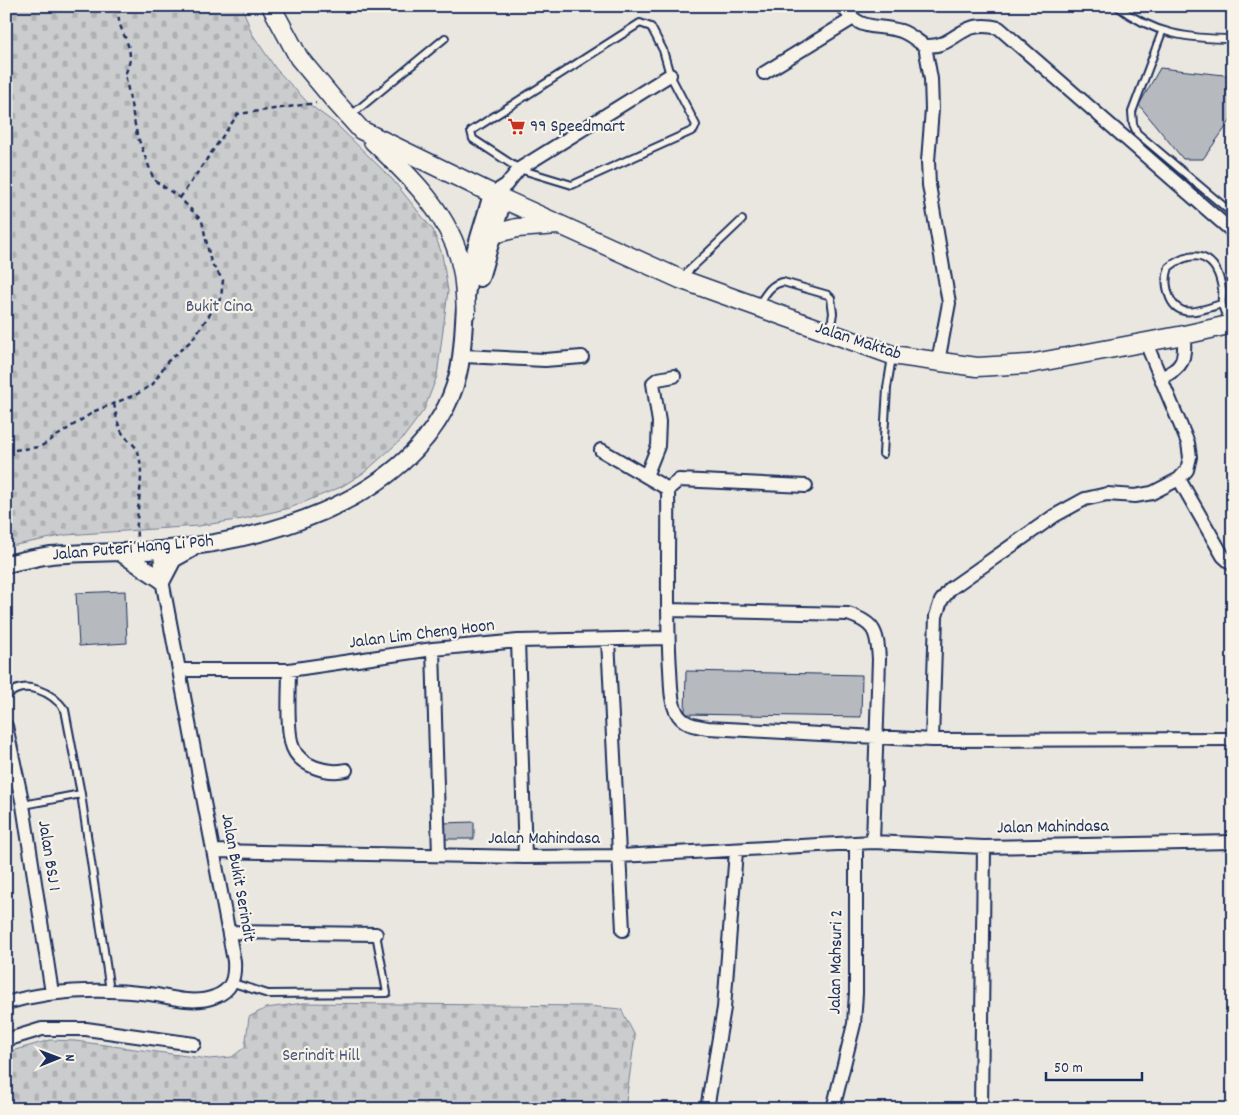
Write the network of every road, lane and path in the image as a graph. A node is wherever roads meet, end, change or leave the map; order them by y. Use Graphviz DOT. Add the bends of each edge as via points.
graph roads {
  1 [pos="120,6"];
  2 [pos="271,6"];
  3 [pos="842,6"];
  4 [pos="1117,6"];
  5 [pos="852,20"];
  6 [pos="1162,32"];
  7 [pos="445,38"];
  8 [pos="1233,39"];
  9 [pos="925,46"];
  10 [pos="764,73"];
  11 [pos="670,75"];
  12 [pos="334,100"];
  13 [pos="355,123"];
  14 [pos="519,169"];
  15 [pos="501,193"];
  16 [pos="180,198"];
  17 [pos="1233,214"];
  18 [pos="742,220"];
  19 [pos="563,225"];
  20 [pos="1233,232"];
  21 [pos="494,234"];
  22 [pos="680,279"];
  23 [pos="1222,304"];
  24 [pos="757,307"];
  25 [pos="466,312"];
  26 [pos="1231,324"];
  27 [pos="830,334"];
  28 [pos="1184,335"];
  29 [pos="1146,343"];
  30 [pos="892,355"];
  31 [pos="463,356"];
  32 [pos="582,357"];
  33 [pos="938,362"];
  34 [pos="674,376"];
  35 [pos="1161,378"];
  36 [pos="114,404"];
  37 [pos="600,450"];
  38 [pos="6,451"];
  39 [pos="883,454"];
  40 [pos="646,476"];
  41 [pos="1179,479"];
  42 [pos="806,486"];
  43 [pos="668,489"];
  44 [pos="196,546"];
  45 [pos="160,550"];
  46 [pos="141,551"];
  47 [pos="121,553"];
  48 [pos="6,564"];
  49 [pos="1233,565"];
  50 [pos="162,580"];
  51 [pos="668,610"];
  52 [pos="668,638"];
  53 [pos="608,640"];
  54 [pos="518,641"];
  55 [pos="433,649"];
  56 [pos="180,670"];
  57 [pos="289,670"];
  58 [pos="6,697"];
  59 [pos="6,726"];
  60 [pos="878,738"];
  61 [pos="1233,739"];
  62 [pos="932,740"];
  63 [pos="346,770"];
  64 [pos="81,794"];
  65 [pos="23,805"];
  66 [pos="874,842"];
  67 [pos="1233,842"];
  68 [pos="856,843"];
  69 [pos="984,847"];
  70 [pos="736,850"];
  71 [pos="215,851"];
  72 [pos="439,856"];
  73 [pos="620,856"];
  74 [pos="525,857"];
  75 [pos="623,930"];
  76 [pos="229,932"];
  77 [pos="376,934"];
  78 [pos="233,983"];
  79 [pos="110,991"];
  80 [pos="52,993"];
  81 [pos="6,1003"];
  82 [pos="6,1040"];
  83 [pos="194,1044"];
  84 [pos="707,1109"];
  85 [pos="833,1109"];
  86 [pos="981,1109"];
  1 -- 16 [label="path" via="119,25 128,40 132,62 125,74 137,134 154,180"];
  2 -- 12 [label="main road" via="299,58"];
  3 -- 5 [label="street"];
  4 -- 6 [label="lane" via="1136,21"];
  5 -- 9 [label="street" via="908,34"];
  5 -- 10 [label="street"];
  6 -- 8 [label="lane" via="1205,39"];
  6 -- 17 [label="lane" via="1132,112 1132,124 1137,133"];
  7 -- 13 [label="lane"];
  9 -- 20 [label="street" via="943,44 967,28 984,24 999,28"];
  9 -- 33 [label="street" via="932,109 929,185 949,303"];
  11 -- 14 [label="street"];
  11 -- 14 [label="lane" via="696,125 694,130 572,185"];
  11 -- 14 [label="lane" via="663,50 651,27 640,23 471,131 473,139"];
  12 -- 13 [label="main road"];
  12 -- 16 [label="path" via="238,114"];
  13 -- 15 [label="main road"];
  13 -- 25 [label="main road" via="413,179 447,227 462,269"];
  14 -- 15 [label="street"];
  15 -- 19 [label="main road, Jalan Maktab"];
  15 -- 21 [label="street, Jalan Puteri Hang Li Poh"];
  15 -- 25 [label="street, Jalan Puteri Hang Li Poh" via="467,288"];
  16 -- 36 [label="path" via="202,221 212,263 223,280 221,298 192,340 167,362 153,384"];
  18 -- 22 [label="lane"];
  19 -- 21 [label="main road" via="516,228"];
  19 -- 22 [label="main road, Jalan Maktab"];
  21 -- 25 [label="street, Jalan Puteri Hang Li Poh"];
  22 -- 24 [label="main road, Jalan Maktab"];
  23 -- 23 [label="lane" via="1193,312 1179,310 1173,305 1166,287 1169,267 1187,257 1205,258 1219,275"];
  23 -- 26 [label="lane"];
  24 -- 27 [label="main road, Jalan Maktab"];
  24 -- 27 [label="lane" via="776,283 783,282 828,295 833,313"];
  25 -- 31 [label="street, Jalan Puteri Hang Li Poh"];
  26 -- 28 [label="main road, Jalan Maktab"];
  27 -- 30 [label="main road, Jalan Maktab"];
  28 -- 29 [label="main road, Jalan Maktab"];
  28 -- 35 [label="street" via="1182,364"];
  29 -- 33 [label="main road, Jalan Maktab" via="1028,364 976,367"];
  29 -- 35 [label="street"];
  30 -- 33 [label="main road, Jalan Maktab"];
  30 -- 39 [label="lane"];
  31 -- 32 [label="street" via="545,360"];
  31 -- 44 [label="street, Jalan Puteri Hang Li Poh" via="441,414 413,453 388,475 323,511 274,529"];
  34 -- 40 [label="street" via="658,379 653,384 659,422 658,446"];
  35 -- 41 [label="street" via="1188,443 1190,457 1187,470"];
  36 -- 38 [label="path" via="95,411 40,447"];
  36 -- 46 [label="path" via="121,431 135,445 140,464 136,522"];
  37 -- 40 [label="street"];
  40 -- 43 [label="street"];
  41 -- 49 [label="street" via="1223,556"];
  41 -- 62 [label="street" via="1152,493 1135,496 1107,494 1085,499 1054,516 950,589 936,616"];
  42 -- 43 [label="street" via="679,480"];
  43 -- 51 [label="street"];
  44 -- 45 [label="street, Jalan Puteri Hang Li Poh"];
  44 -- 50 [label="street" via="173,559"];
  45 -- 46 [label="street, Jalan Puteri Hang Li Poh"];
  45 -- 50 [label="street, Jalan Bukit Serindit"];
  46 -- 47 [label="street, Jalan Puteri Hang Li Poh"];
  47 -- 48 [label="street, Jalan Puteri Hang Li Poh" via="50,555"];
  47 -- 50 [label="street"];
  50 -- 56 [label="street, Jalan Bukit Serindit"];
  51 -- 52 [label="street"];
  51 -- 60 [label="street" via="848,614 862,618 872,626 877,640"];
  52 -- 53 [label="street, Jalan Lim Cheng Hoon"];
  52 -- 60 [label="street" via="675,710 682,720 694,726"];
  53 -- 54 [label="street, Jalan Lim Cheng Hoon"];
  53 -- 73 [label="street"];
  54 -- 55 [label="street, Jalan Lim Cheng Hoon"];
  54 -- 74 [label="street"];
  55 -- 57 [label="street, Jalan Lim Cheng Hoon"];
  55 -- 72 [label="street"];
  56 -- 57 [label="street, Jalan Lim Cheng Hoon"];
  56 -- 71 [label="street, Jalan Bukit Serindit"];
  57 -- 63 [label="street" via="293,748 303,760 316,767 329,772"];
  58 -- 64 [label="lane" via="17,690 33,688 57,699 65,710"];
  59 -- 65 [label="street, Jalan BSJ 1"];
  60 -- 62 [label="street"];
  60 -- 66 [label="street"];
  61 -- 62 [label="street"];
  64 -- 65 [label="lane"];
  64 -- 79 [label="lane"];
  65 -- 80 [label="street, Jalan BSJ 1"];
  66 -- 68 [label="street, Jalan Mahindasa"];
  66 -- 69 [label="street, Jalan Mahindasa"];
  67 -- 69 [label="street, Jalan Mahindasa"];
  68 -- 70 [label="street, Jalan Mahindasa"];
  68 -- 85 [label="street, Jalan Mahsuri 2" via="854,1024"];
  69 -- 86 [label="street"];
  70 -- 73 [label="street, Jalan Mahindasa"];
  70 -- 84 [label="street" via="724,1008"];
  71 -- 72 [label="street, Jalan Mahindasa"];
  71 -- 76 [label="street, Jalan Bukit Serindit"];
  72 -- 74 [label="street, Jalan Mahindasa"];
  73 -- 74 [label="street, Jalan Mahindasa"];
  73 -- 75 [label="street"];
  76 -- 77 [label="street"];
  76 -- 78 [label="street, Jalan Bukit Serindit" via="234,961"];
  77 -- 78 [label="lane" via="387,993 268,994"];
  78 -- 79 [label="street" via="216,997 189,1001"];
  79 -- 80 [label="street"];
  80 -- 81 [label="street"];
  82 -- 83 [label="street" via="42,1029 86,1029"];
}
